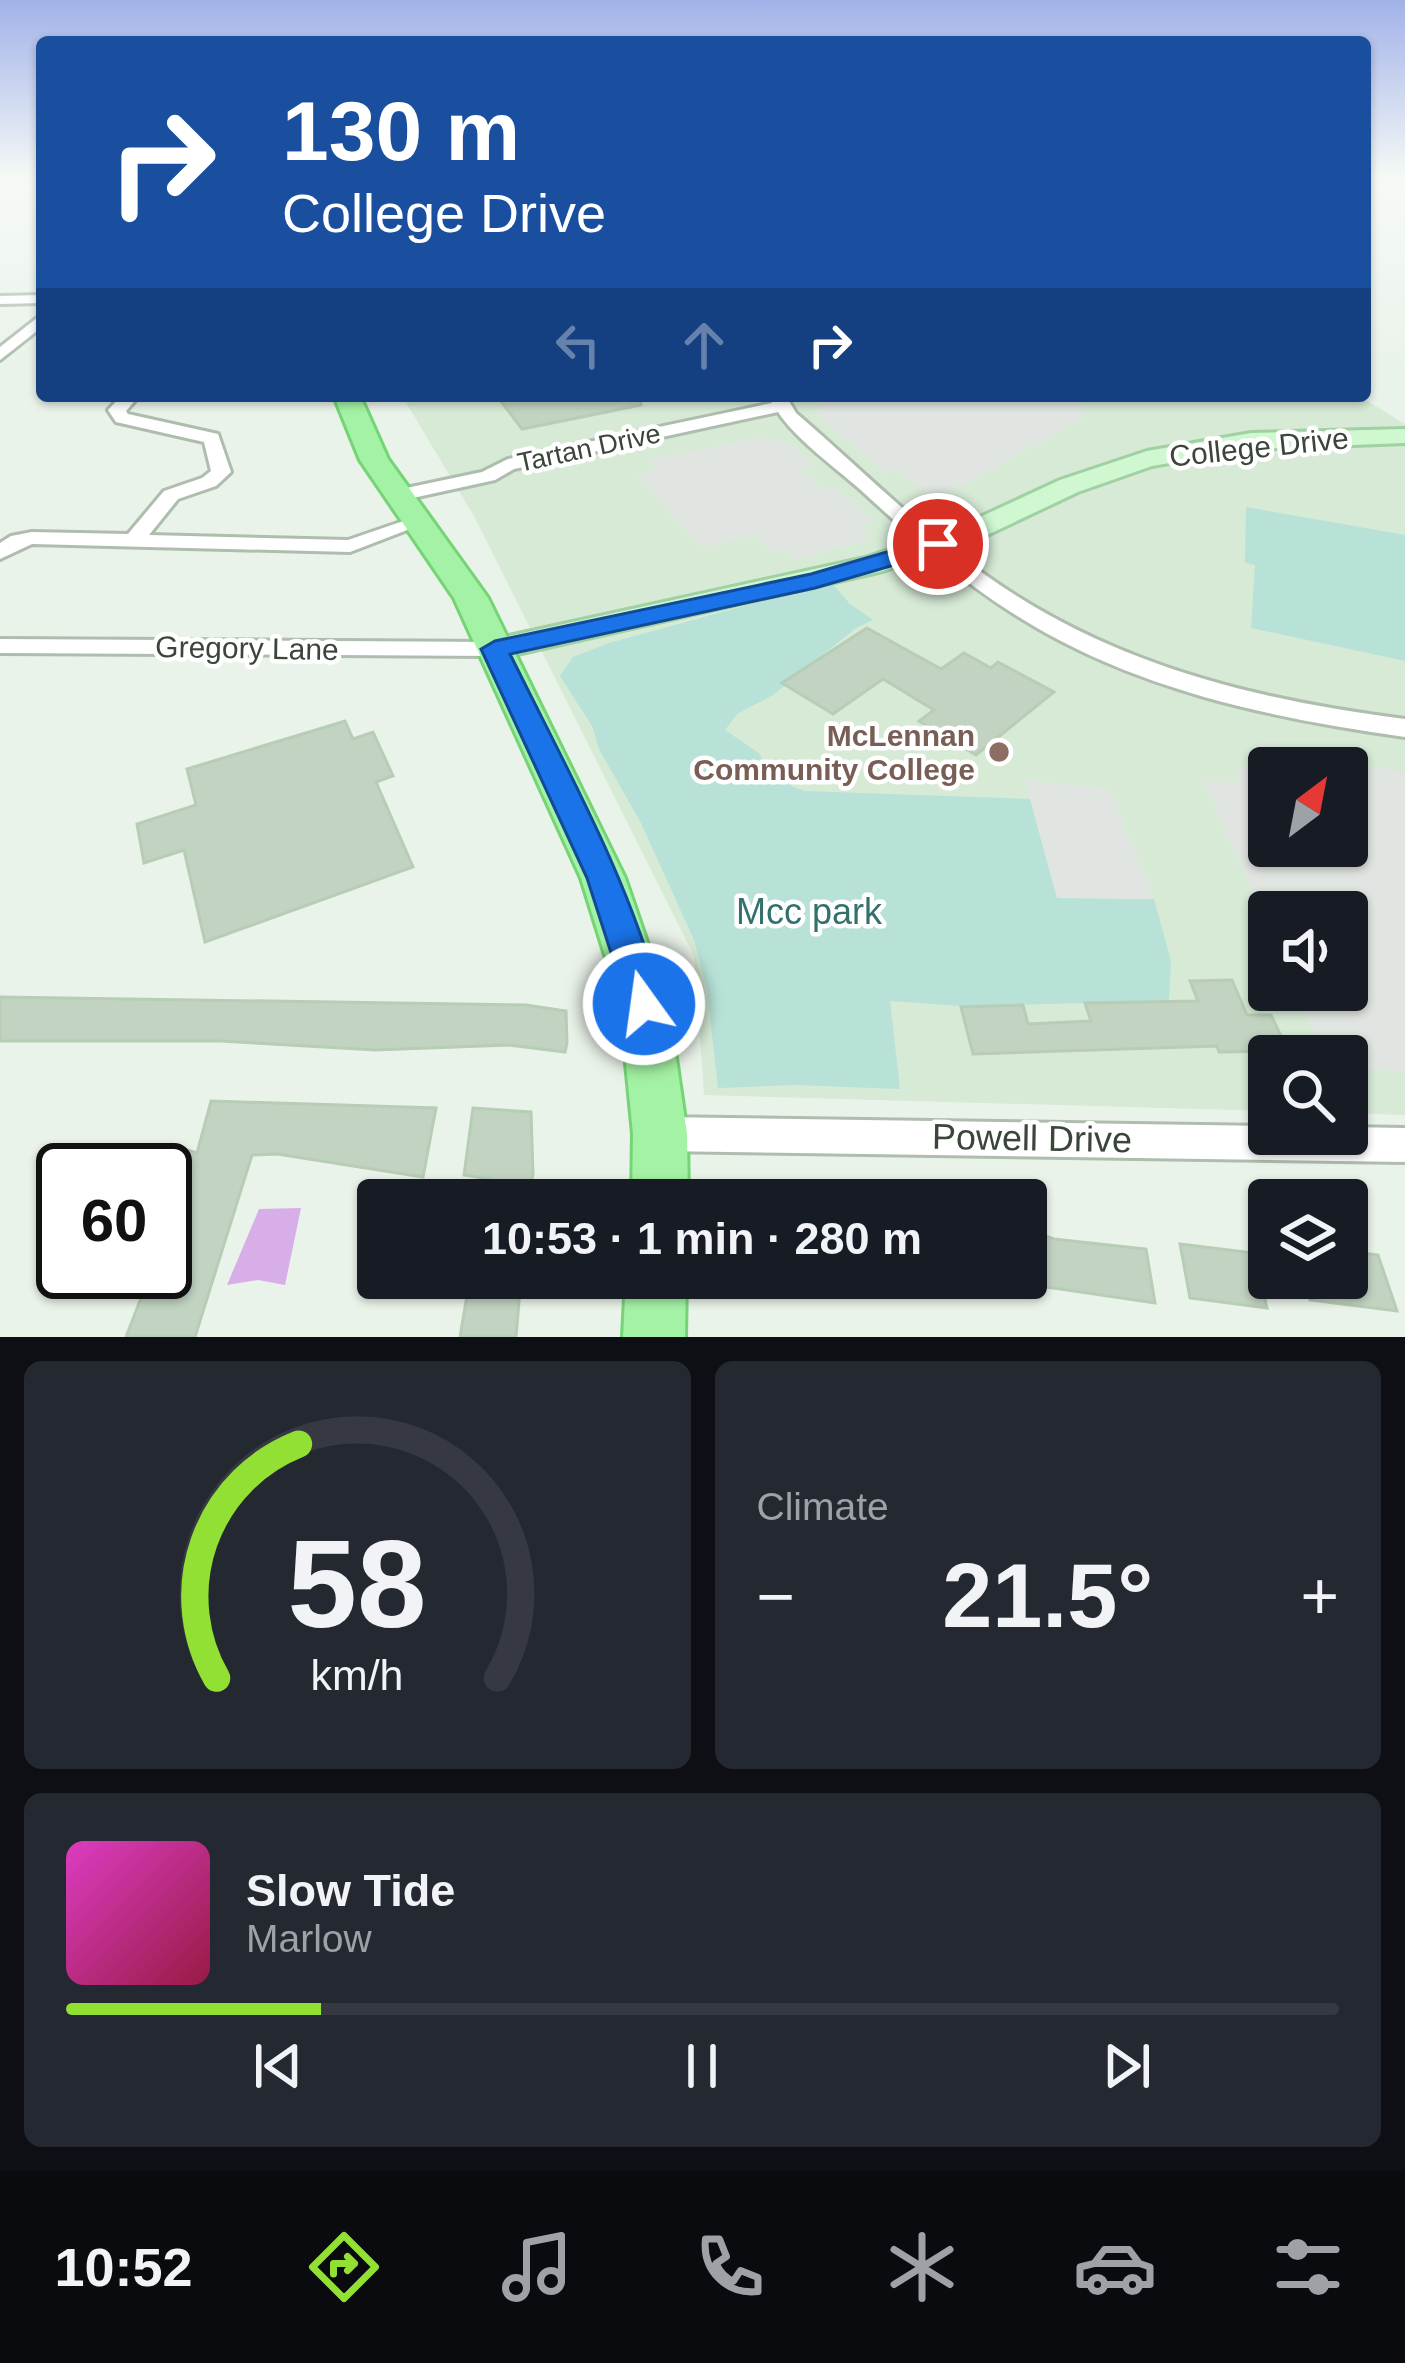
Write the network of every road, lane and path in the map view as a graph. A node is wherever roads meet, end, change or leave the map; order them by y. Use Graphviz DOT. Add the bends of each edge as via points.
graph roads {
  1 [pos="36,299"];
  2 [pos="0,300"];
  3 [pos="36,324"];
  4 [pos="0,356"];
  5 [pos="125,402"];
  6 [pos="350,402"];
  7 [pos="775,402"];
  8 [pos="780,402"];
  9 [pos="1405,436"];
  10 [pos="408,508"];
  11 [pos="133,541"];
  12 [pos="938,544"];
  13 [pos="0,553"];
  14 [pos="0,646"];
  15 [pos="495,649"];
  16 [pos="1405,728"];
  17 [pos="659,1134"];
  18 [pos="1405,1145"];
  19 [pos="660,1179"];
  20 [pos="655,1299"];
  21 [pos="654,1337"];
  1 -- 2 [label="street"];
  3 -- 4 [label="street"];
  5 -- 11 [label="street" via="122,418 212,438 221,472 171,495"];
  6 -- 10 [label="main road" via="374,460"];
  7 -- 10 [label="street, Tartan Drive" via="508,465"];
  8 -- 12 [label="street"];
  9 -- 12 [label="street, College Drive" via="1251,441 1147,459"];
  10 -- 11 [label="street, Tartan Drive" via="350,546"];
  10 -- 15 [label="main road" via="471,598"];
  11 -- 13 [label="street, Tartan Drive" via="32,538"];
  12 -- 15 [label="street, College Drive" via="815,580"];
  12 -- 16 [label="street" via="1000,595 1112,657 1271,709"];
  14 -- 15 [label="street, Gregory Lane"];
  15 -- 17 [label="main road" via="630,949"];
  17 -- 18 [label="street, Powell Drive"];
  17 -- 19 [label="main road"];
  20 -- 21 [label="main road"];
}
